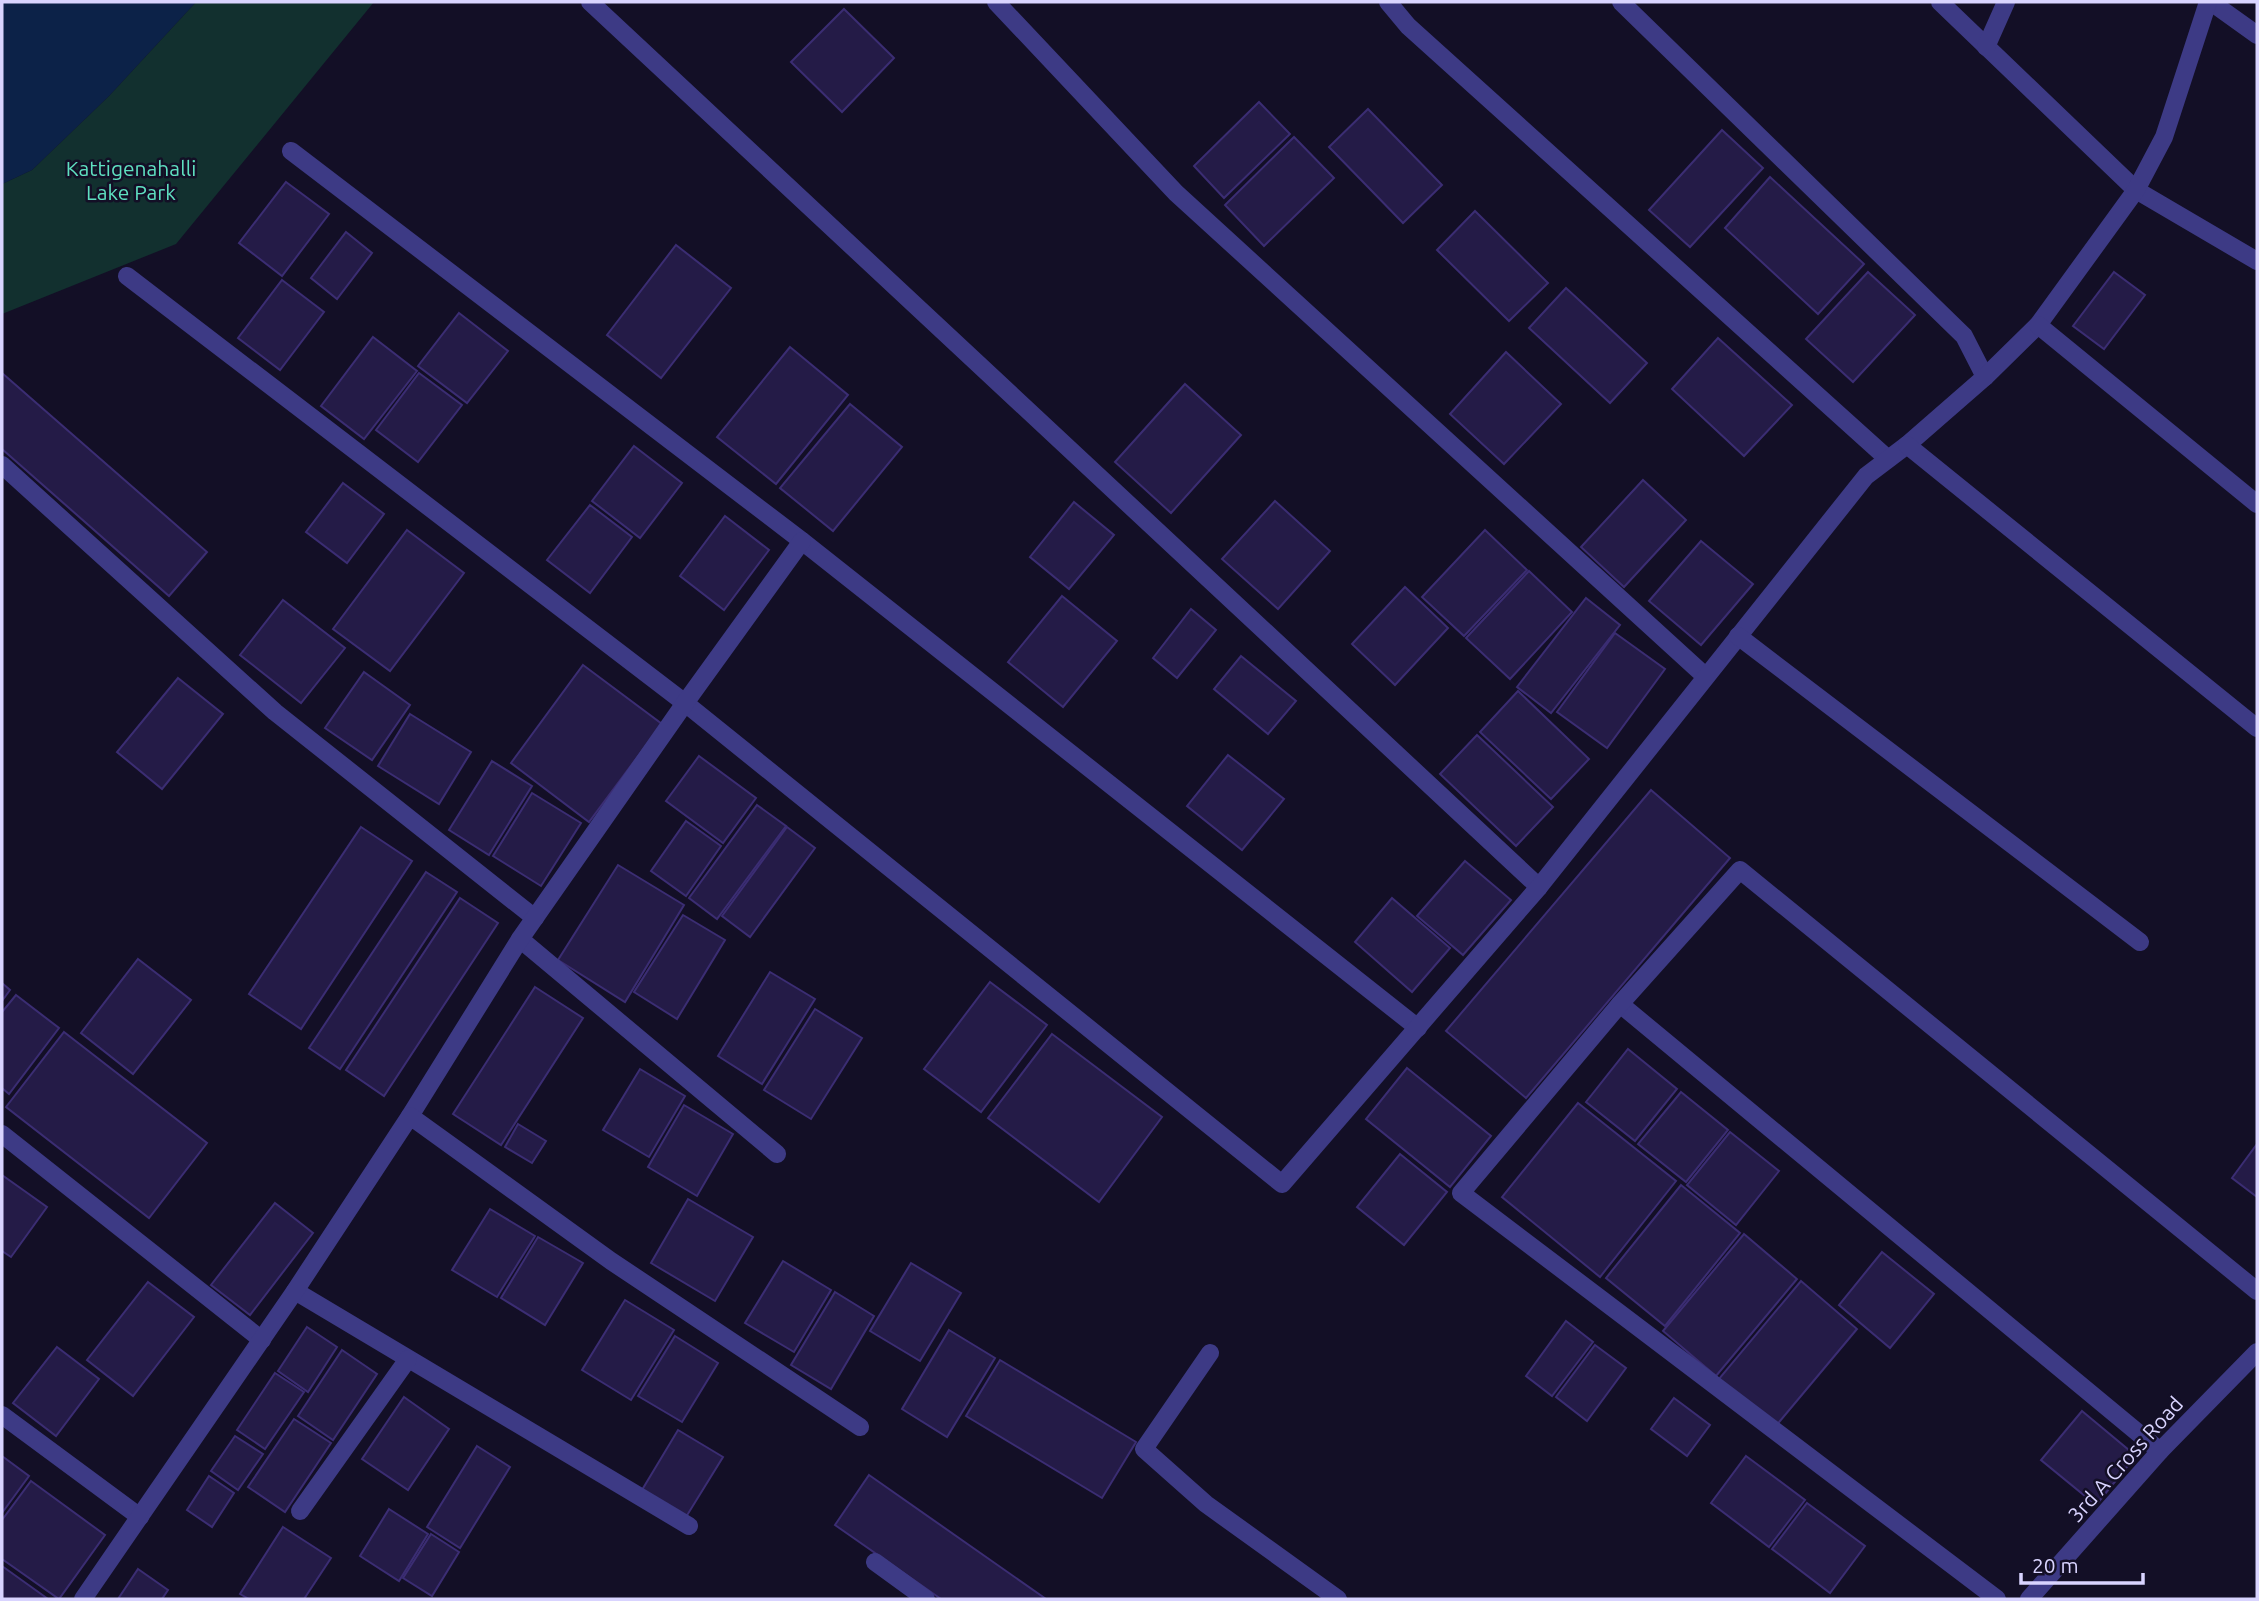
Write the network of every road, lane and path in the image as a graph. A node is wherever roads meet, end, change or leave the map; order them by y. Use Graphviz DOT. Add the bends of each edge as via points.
graph roads {
  1 [pos="590,2"];
  2 [pos="996,2"];
  3 [pos="1388,2"];
  4 [pos="1621,2"];
  5 [pos="1940,2"];
  6 [pos="2006,2"];
  7 [pos="2209,2"];
  8 [pos="2257,35"];
  9 [pos="1986,47"];
  10 [pos="291,150"];
  11 [pos="2136,190"];
  12 [pos="2257,261"];
  13 [pos="127,276"];
  14 [pos="2038,325"];
  15 [pos="1986,377"];
  16 [pos="1907,445"];
  17 [pos="1888,459"];
  18 [pos="2,465"];
  19 [pos="2257,504"];
  20 [pos="802,541"];
  21 [pos="1738,636"];
  22 [pos="1705,676"];
  23 [pos="685,703"];
  24 [pos="2257,728"];
  25 [pos="1539,887"];
  26 [pos="535,918"];
  27 [pos="520,939"];
  28 [pos="2140,942"];
  29 [pos="1619,1004"];
  30 [pos="1418,1028"];
  31 [pos="410,1116"];
  32 [pos="2,1134"];
  33 [pos="777,1154"];
  34 [pos="295,1291"];
  35 [pos="2257,1291"];
  36 [pos="262,1340"];
  37 [pos="2257,1352"];
  38 [pos="1210,1353"];
  39 [pos="408,1359"];
  40 [pos="2,1415"];
  41 [pos="860,1427"];
  42 [pos="2160,1451"];
  43 [pos="300,1511"];
  44 [pos="140,1517"];
  45 [pos="689,1526"];
  46 [pos="875,1562"];
  47 [pos="83,1599"];
  48 [pos="926,1599"];
  49 [pos="1338,1599"];
  50 [pos="1997,1599"];
  51 [pos="2029,1599"];
  1 -- 25 [label="street"];
  2 -- 22 [label="street" via="1176,193"];
  3 -- 17 [label="street" via="1408,26"];
  4 -- 15 [label="street" via="1964,336"];
  5 -- 9 [label="street"];
  6 -- 9 [label="street"];
  7 -- 8 [label="street"];
  7 -- 11 [label="street" via="2164,137"];
  9 -- 11 [label="street"];
  10 -- 20 [label="street"];
  11 -- 12 [label="street"];
  11 -- 14 [label="street"];
  13 -- 23 [label="street"];
  14 -- 15 [label="street"];
  14 -- 19 [label="street"];
  15 -- 16 [label="street"];
  16 -- 17 [label="street"];
  16 -- 24 [label="street"];
  17 -- 21 [label="street" via="1866,476"];
  18 -- 26 [label="street" via="275,712"];
  20 -- 23 [label="street"];
  20 -- 30 [label="street"];
  21 -- 22 [label="street"];
  21 -- 28 [label="street"];
  22 -- 25 [label="street"];
  23 -- 26 [label="street"];
  23 -- 30 [label="street" via="1282,1184"];
  25 -- 30 [label="street"];
  26 -- 27 [label="street"];
  27 -- 31 [label="street"];
  27 -- 33 [label="street"];
  29 -- 35 [label="street" via="1740,870"];
  29 -- 42 [label="street"];
  29 -- 50 [label="street" via="1461,1194"];
  31 -- 34 [label="street"];
  31 -- 41 [label="street" via="611,1261"];
  32 -- 36 [label="street"];
  34 -- 36 [label="street"];
  34 -- 39 [label="street"];
  36 -- 44 [label="street"];
  37 -- 42 [label="street, 3rd A Cross Road"];
  38 -- 49 [label="street" via="1144,1449 1206,1504"];
  39 -- 43 [label="street"];
  39 -- 45 [label="street"];
  40 -- 44 [label="street"];
  42 -- 51 [label="street, 3rd A Cross Road"];
  44 -- 47 [label="street"];
  46 -- 48 [label="street"];
}
